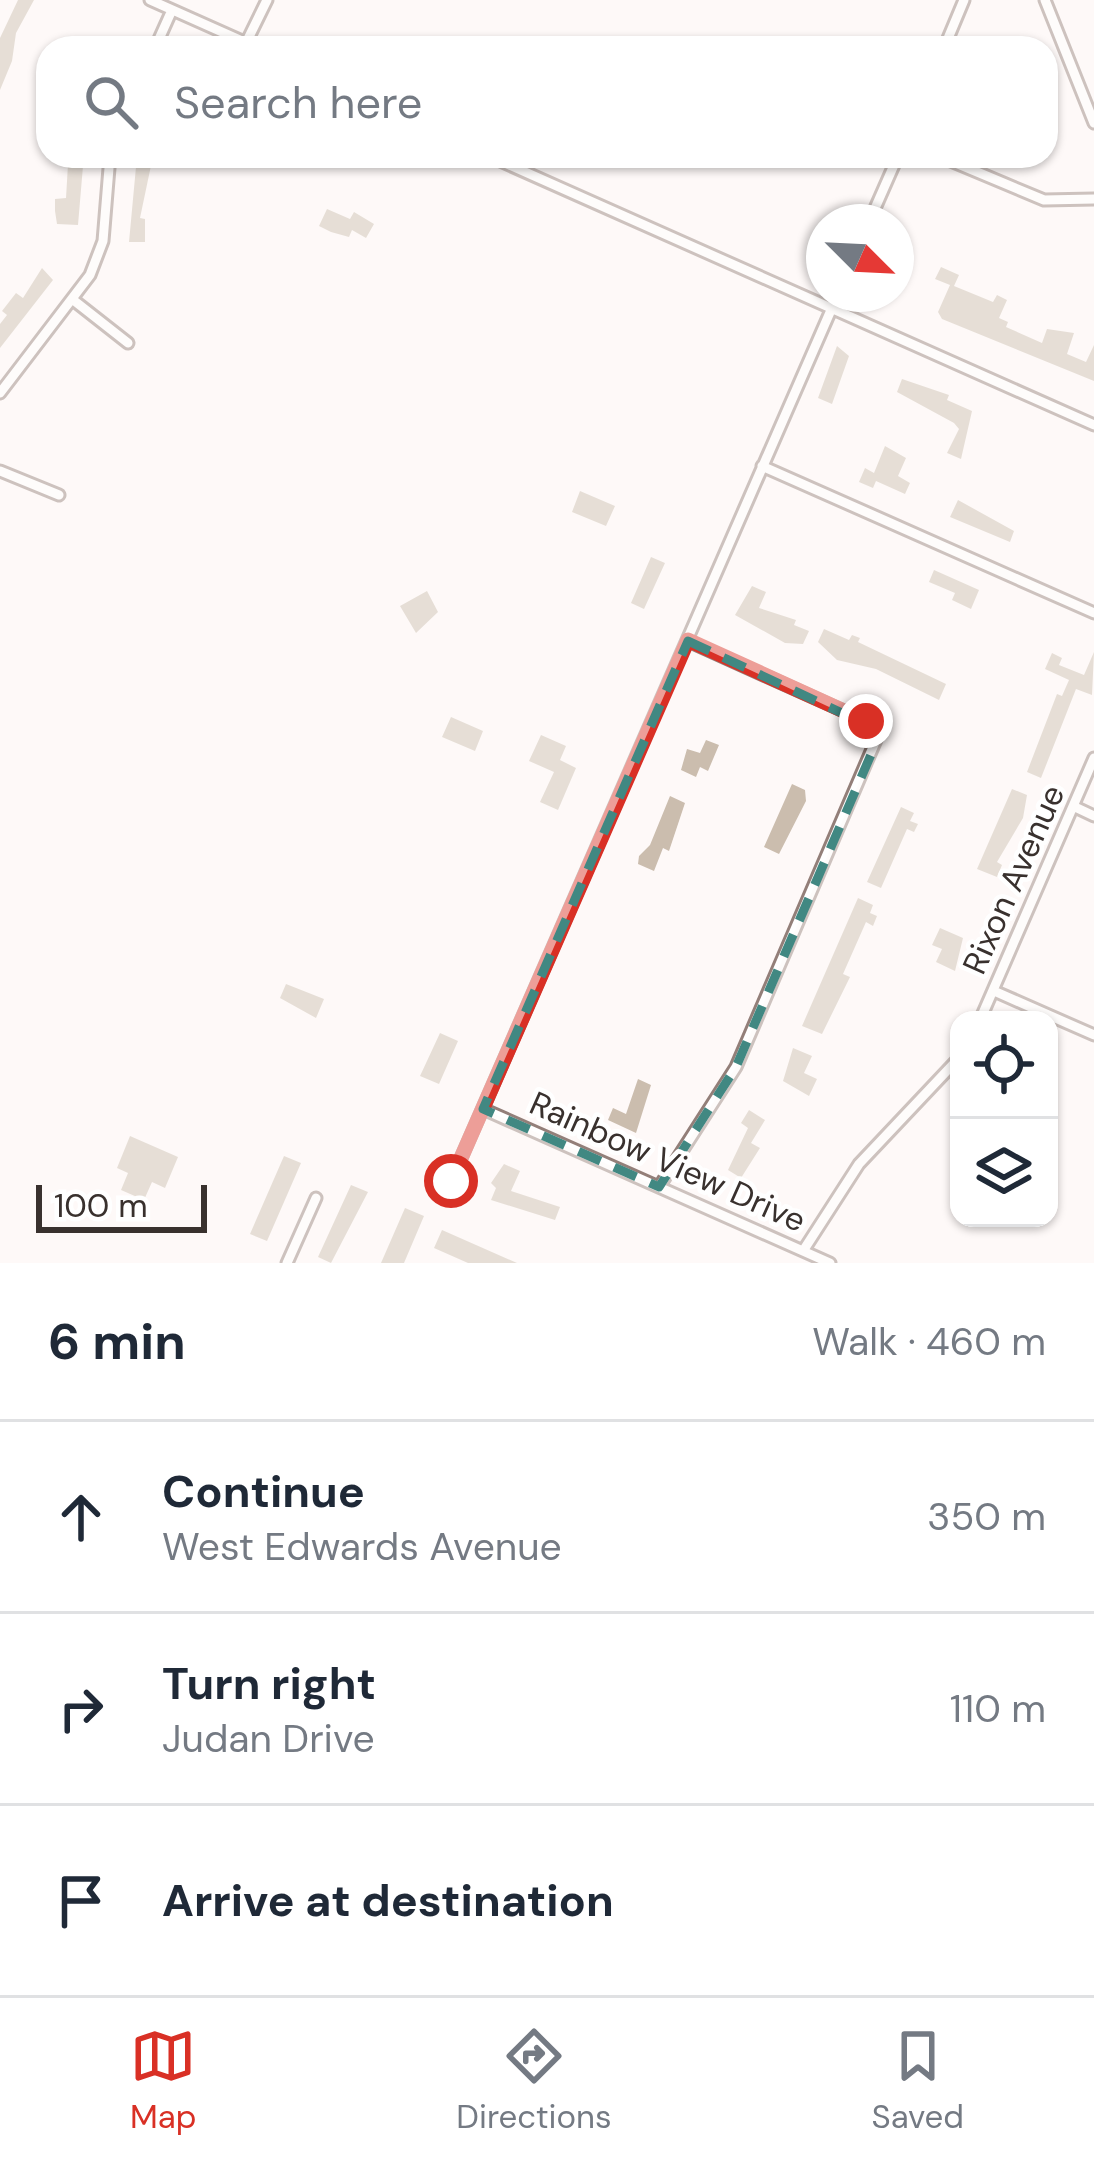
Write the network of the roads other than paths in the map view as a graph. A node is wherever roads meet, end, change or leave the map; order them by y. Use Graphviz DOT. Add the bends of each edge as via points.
graph roads {
  1 [pos="150,0"];
  2 [pos="267,0"];
  3 [pos="964,0"];
  4 [pos="1045,0"];
  5 [pos="172,10"];
  6 [pos="160,36"];
  7 [pos="231,36"];
  8 [pos="250,36"];
  9 [pos="949,36"];
  10 [pos="1094,123"];
  11 [pos="109,168"];
  12 [pos="516,168"];
  13 [pos="893,168"];
  14 [pos="968,168"];
  15 [pos="1094,199"];
  16 [pos="877,204"];
  17 [pos="806,296"];
  18 [pos="72,298"];
  19 [pos="830,312"];
  20 [pos="841,312"];
  21 [pos="128,343"];
  22 [pos="0,393"];
  23 [pos="1094,425"];
  24 [pos="762,466"];
  25 [pos="0,471"];
  26 [pos="58,496"];
  27 [pos="1094,613"];
  28 [pos="688,640"];
  29 [pos="1094,758"];
  30 [pos="1075,807"];
  31 [pos="1094,816"];
  32 [pos="994,991"];
  33 [pos="984,1011"];
  34 [pos="1094,1035"];
  35 [pos="950,1068"];
  36 [pos="483,1109"];
  37 [pos="451,1181"];
  38 [pos="659,1187"];
  39 [pos="316,1198"];
  40 [pos="803,1251"];
  41 [pos="287,1263"];
  42 [pos="830,1263"];
  1 -- 5 [label="street"];
  2 -- 8 [label="street"];
  3 -- 9 [label="street"];
  4 -- 10 [label="street"];
  5 -- 6 [label="street"];
  5 -- 7 [label="street"];
  11 -- 18 [label="street" via="103,241"];
  12 -- 17 [label="street"];
  13 -- 16 [label="street"];
  14 -- 15 [label="street" via="1044,200"];
  18 -- 21 [label="street"];
  18 -- 22 [label="street"];
  19 -- 24 [label="street"];
  20 -- 23 [label="street"];
  24 -- 27 [label="street"];
  24 -- 28 [label="street"];
  25 -- 26 [label="street"];
  28 -- 36 [label="street"];
  28 -- 38 [label="street" via="866,721 876,733 736,1067"];
  29 -- 30 [label="street, Rixon Avenue"];
  30 -- 31 [label="street"];
  30 -- 32 [label="street, Rixon Avenue"];
  32 -- 33 [label="street, Rixon Avenue"];
  32 -- 34 [label="street"];
  35 -- 40 [label="street" via="859,1164"];
  36 -- 37 [label="street"];
  36 -- 38 [label="street, Rainbow View Drive"];
  38 -- 40 [label="street, Rainbow View Drive"];
  39 -- 41 [label="street"];
  40 -- 42 [label="street, Rainbow View Drive"];
}
